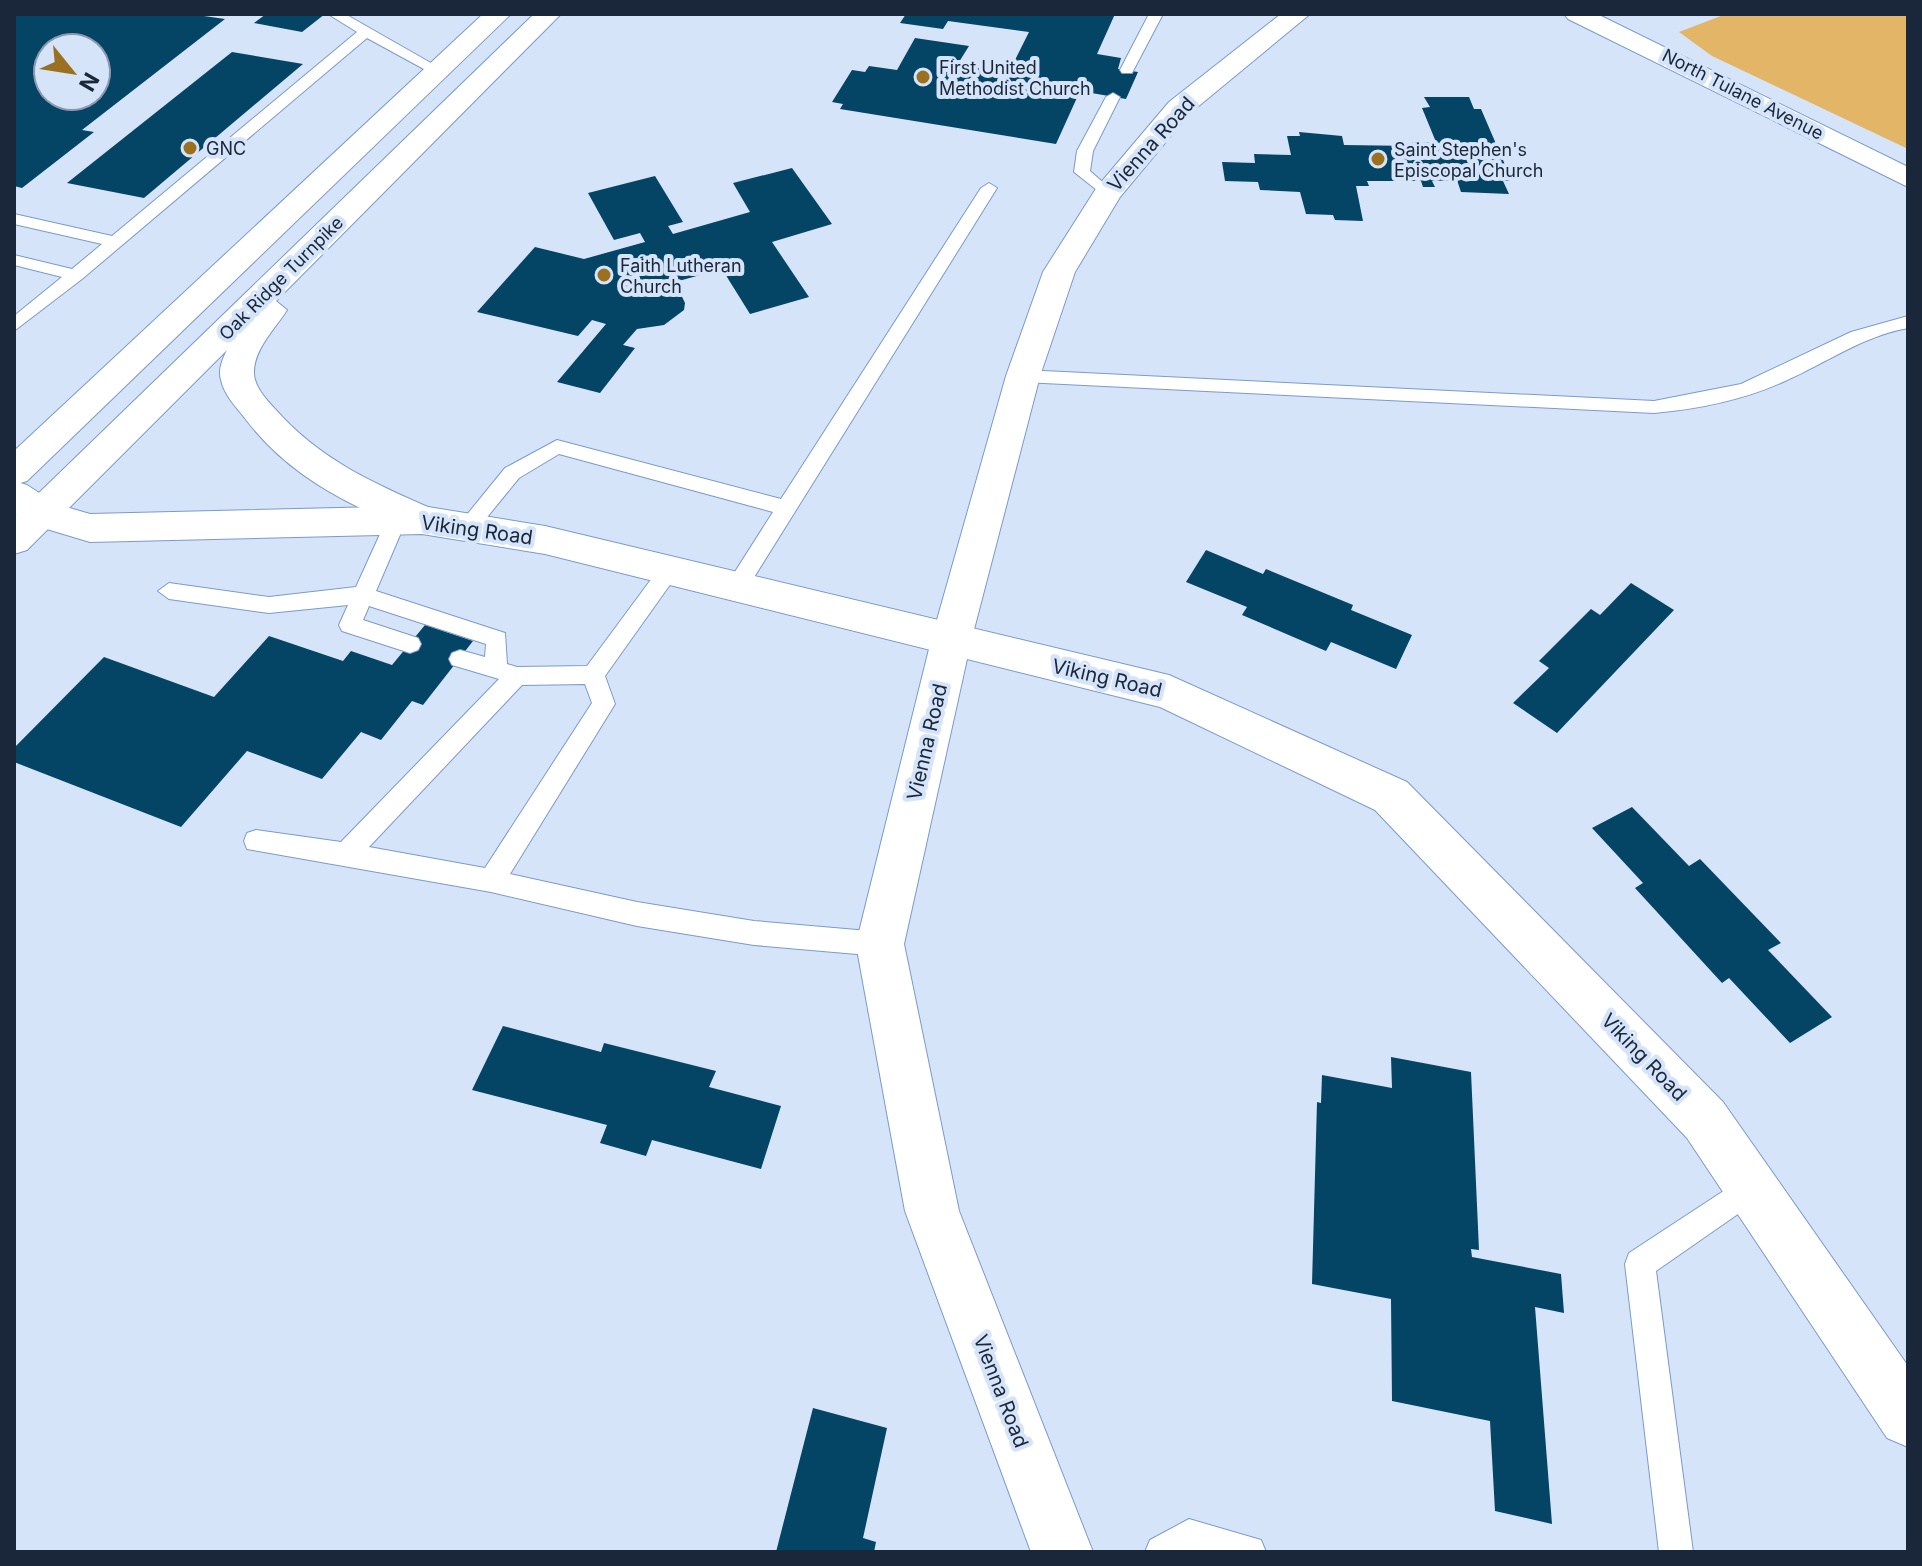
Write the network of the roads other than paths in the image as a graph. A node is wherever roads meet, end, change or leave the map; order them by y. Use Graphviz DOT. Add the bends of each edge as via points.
graph roads {
  1 [pos="335,14"];
  2 [pos="498,14"];
  3 [pos="548,14"];
  4 [pos="1156,14"];
  5 [pos="1297,14"];
  6 [pos="1577,14"];
  7 [pos="364,33"];
  8 [pos="1127,70"];
  9 [pos="438,71"];
  10 [pos="1113,97"];
  11 [pos="1908,178"];
  12 [pos="989,188"];
  13 [pos="1107,193"];
  14 [pos="14,219"];
  15 [pos="322,238"];
  16 [pos="115,242"];
  17 [pos="14,260"];
  18 [pos="76,275"];
  19 [pos="1908,322"];
  20 [pos="14,325"];
  21 [pos="1023,376"];
  22 [pos="14,472"];
  23 [pos="786,508"];
  24 [pos="24,516"];
  25 [pos="409,520"];
  26 [pos="468,527"];
  27 [pos="668,572"];
  28 [pos="735,589"];
  29 [pos="169,591"];
  30 [pos="361,595"];
  31 [pos="951,641"];
  32 [pos="410,644"];
  33 [pos="460,659"];
  34 [pos="506,673"];
  35 [pos="593,675"];
  36 [pos="256,841"];
  37 [pos="346,854"];
  38 [pos="491,881"];
  39 [pos="880,944"];
  40 [pos="1751,1188"];
  41 [pos="1908,1417"];
  42 [pos="1062,1552"];
  43 [pos="1162,1552"];
  44 [pos="1249,1552"];
  45 [pos="1676,1552"];
  1 -- 7 [label="lane"];
  2 -- 9 [label="main road, Oak Ridge Turnpike"];
  3 -- 15 [label="main road, Oak Ridge Turnpike"];
  4 -- 8 [label="lane"];
  5 -- 13 [label="main road, Vienna Road" via="1179,108"];
  6 -- 11 [label="main road, North Tulane Avenue"];
  7 -- 9 [label="lane"];
  7 -- 16 [label="lane"];
  9 -- 22 [label="main road, Oak Ridge Turnpike"];
  10 -- 13 [label="lane" via="1085,151 1082,172"];
  12 -- 23 [label="lane"];
  13 -- 21 [label="main road, Vienna Road" via="1059,272"];
  14 -- 16 [label="lane"];
  15 -- 24 [label="main road, Oak Ridge Turnpike"];
  15 -- 25 [label="main road" via="257,329 237,375 244,394 294,452 326,477"];
  16 -- 18 [label="lane"];
  17 -- 18 [label="lane"];
  18 -- 20 [label="lane"];
  19 -- 21 [label="lane" via="1836,347 1777,378 1696,404 1654,407"];
  21 -- 31 [label="main road, Vienna Road"];
  23 -- 26 [label="lane" via="557,447 512,473"];
  23 -- 28 [label="lane"];
  24 -- 25 [label="main road, Viking Road" via="90,528"];
  25 -- 26 [label="main road, Viking Road"];
  25 -- 30 [label="lane"];
  26 -- 27 [label="main road, Viking Road" via="545,540"];
  27 -- 28 [label="main road, Viking Road"];
  27 -- 35 [label="lane"];
  28 -- 31 [label="main road, Viking Road"];
  29 -- 30 [label="lane" via="269,605"];
  30 -- 32 [label="lane" via="350,625"];
  30 -- 34 [label="lane" via="497,639"];
  31 -- 39 [label="main road, Vienna Road"];
  31 -- 40 [label="main road, Viking Road" via="1169,692 1391,796 1705,1120"];
  33 -- 34 [label="lane"];
  34 -- 35 [label="lane"];
  34 -- 37 [label="lane"];
  35 -- 38 [label="lane" via="604,704"];
  36 -- 37 [label="lane"];
  37 -- 38 [label="lane"];
  38 -- 39 [label="lane" via="637,914 754,933"];
  39 -- 42 [label="main road, Vienna Road" via="932,1211"];
  40 -- 41 [label="main road, Viking Road"];
  40 -- 45 [label="lane" via="1640,1264"];
  43 -- 44 [label="lane" via="1189,1536"];
}
